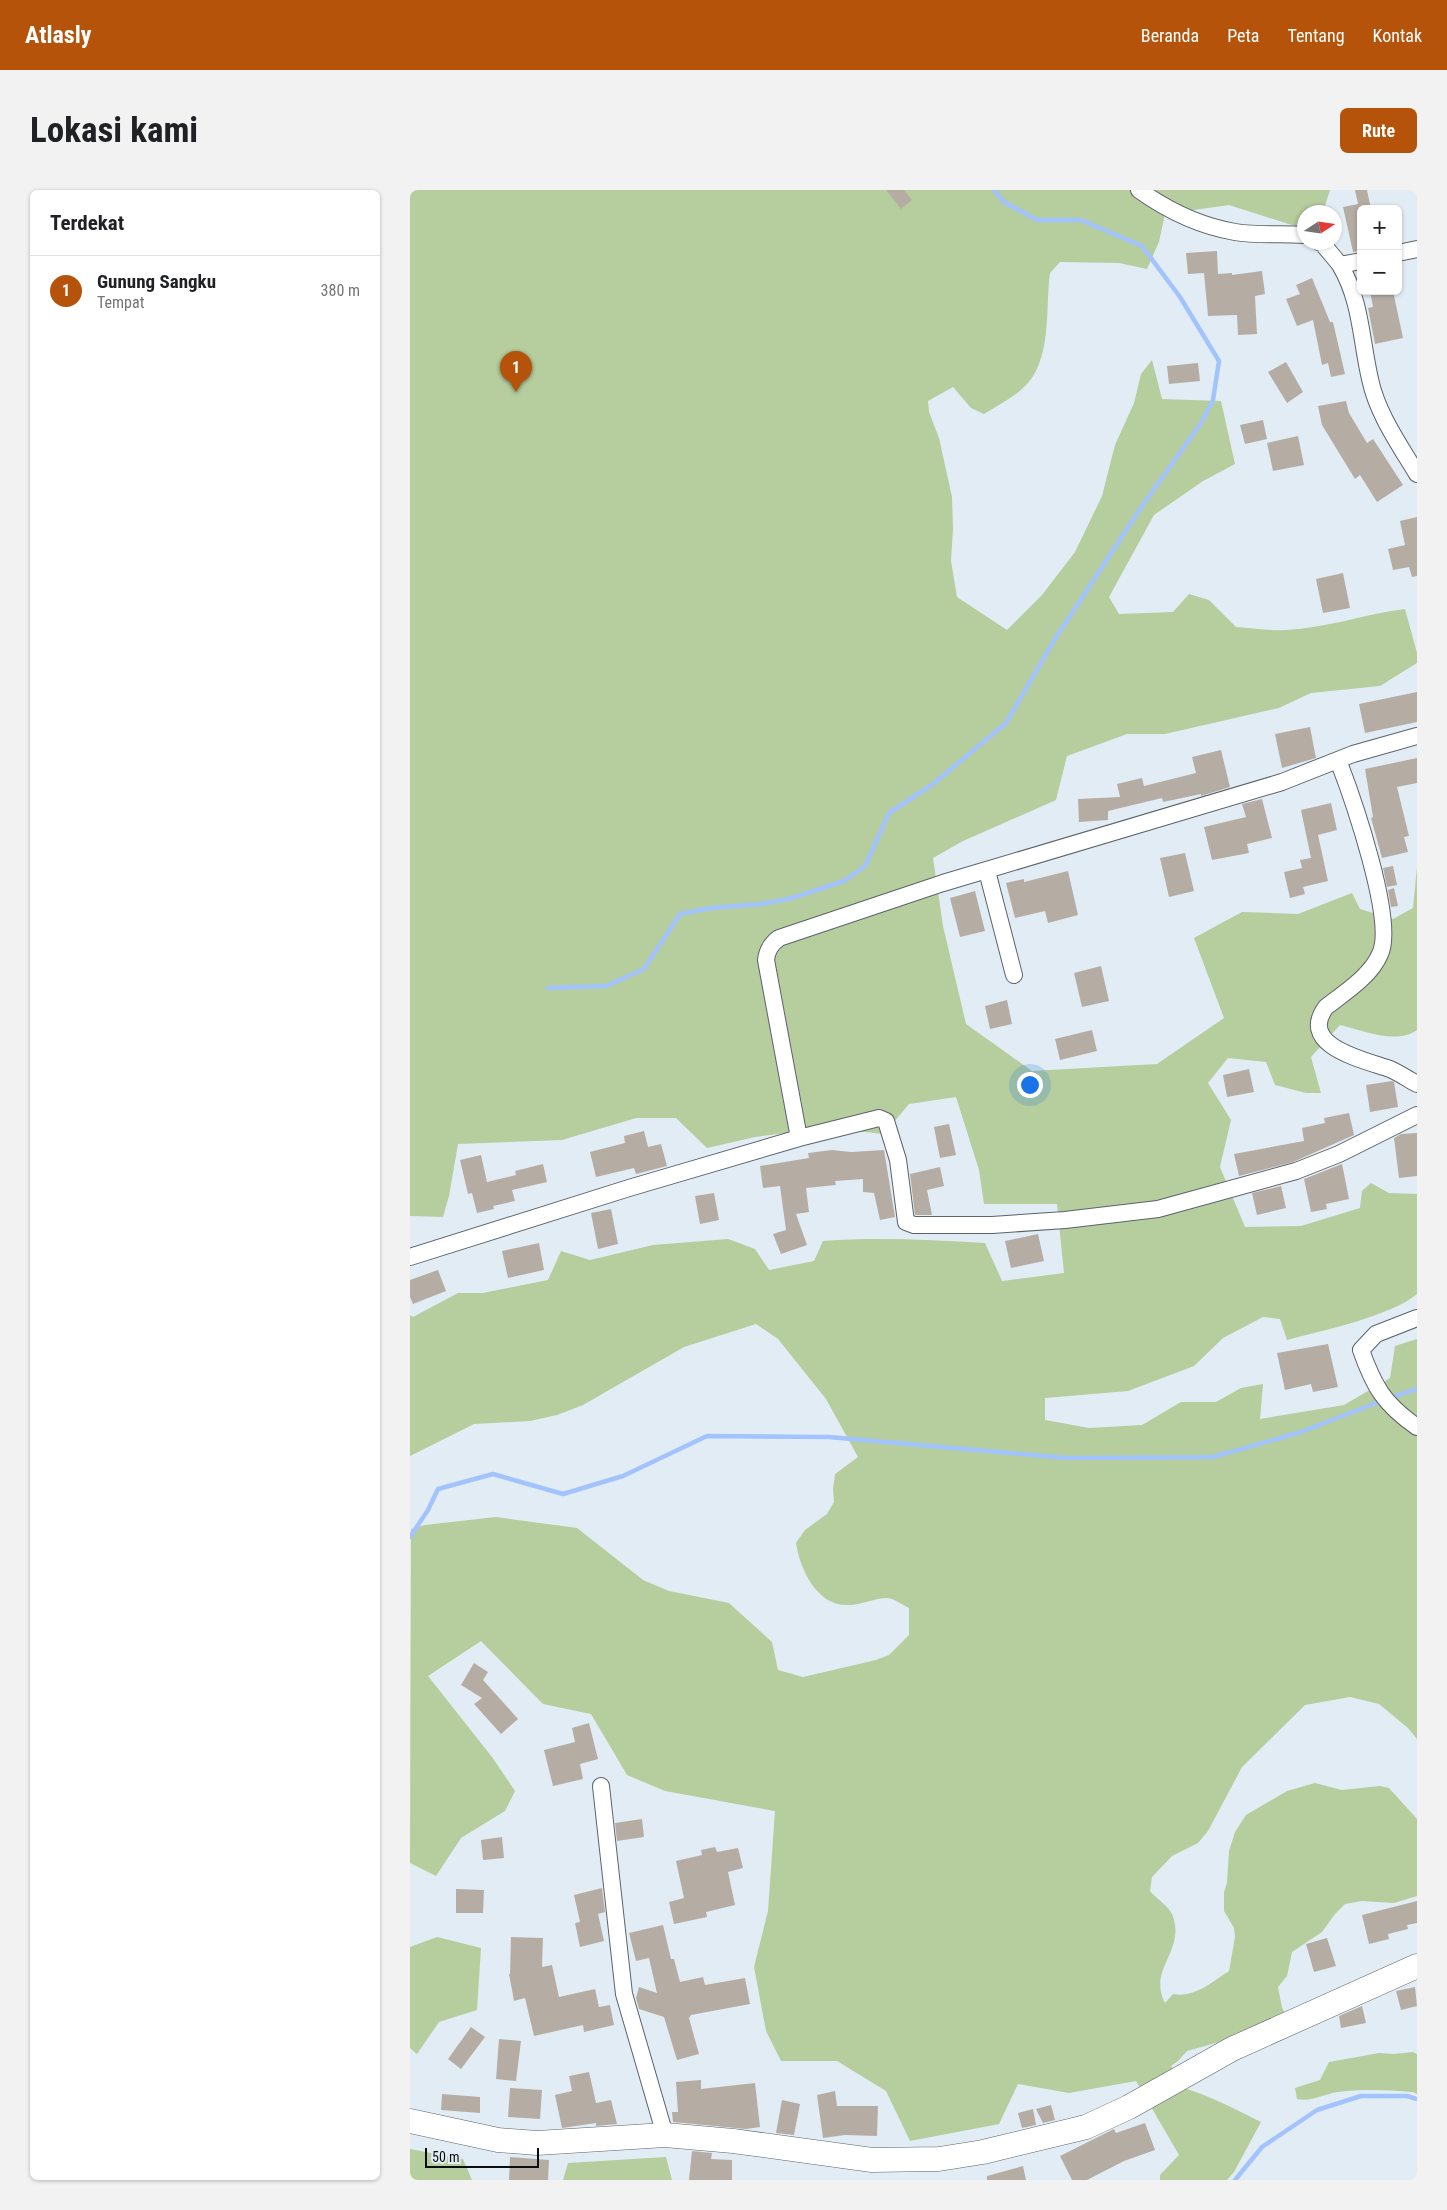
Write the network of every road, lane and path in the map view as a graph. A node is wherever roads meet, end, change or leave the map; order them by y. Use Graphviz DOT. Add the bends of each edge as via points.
graph roads {
  1 [pos="1139,190"];
  2 [pos="1297,235"];
  3 [pos="1417,249"];
  4 [pos="1328,250"];
  5 [pos="1402,252"];
  6 [pos="1357,262"];
  7 [pos="1340,265"];
  8 [pos="1417,474"];
  9 [pos="1417,736"];
  10 [pos="1338,760"];
  11 [pos="987,870"];
  12 [pos="1014,975"];
  13 [pos="1417,1084"];
  14 [pos="1417,1115"];
  15 [pos="799,1138"];
  16 [pos="410,1257"];
  17 [pos="1417,1318"];
  18 [pos="1417,1427"];
  19 [pos="601,1786"];
  20 [pos="1417,1966"];
  21 [pos="410,2121"];
  22 [pos="665,2135"];
  1 -- 2 [label="street" via="1155,202 1189,218 1235,232"];
  3 -- 5 [label="street"];
  4 -- 7 [label="street"];
  6 -- 7 [label="street"];
  7 -- 8 [label="street" via="1361,324 1370,379 1379,406"];
  9 -- 10 [label="street"];
  10 -- 11 [label="street" via="1282,782"];
  10 -- 13 [label="street" via="1366,843 1385,943 1371,968 1320,1014 1318,1027 1331,1045 1350,1056 1392,1070"];
  11 -- 12 [label="street"];
  11 -- 15 [label="street" via="772,943 766,960"];
  14 -- 15 [label="street" via="1296,1171 1158,1209 992,1225 914,1225 906,1222 898,1160 886,1121 879,1118"];
  15 -- 16 [label="street"];
  17 -- 18 [label="street" via="1376,1334 1361,1350 1375,1386 1396,1413"];
  19 -- 22 [label="street" via="624,1994"];
  20 -- 22 [label="street" via="1232,2049 1086,2127 983,2152 939,2159 872,2160"];
  21 -- 22 [label="street" via="498,2140 537,2143"];
}
